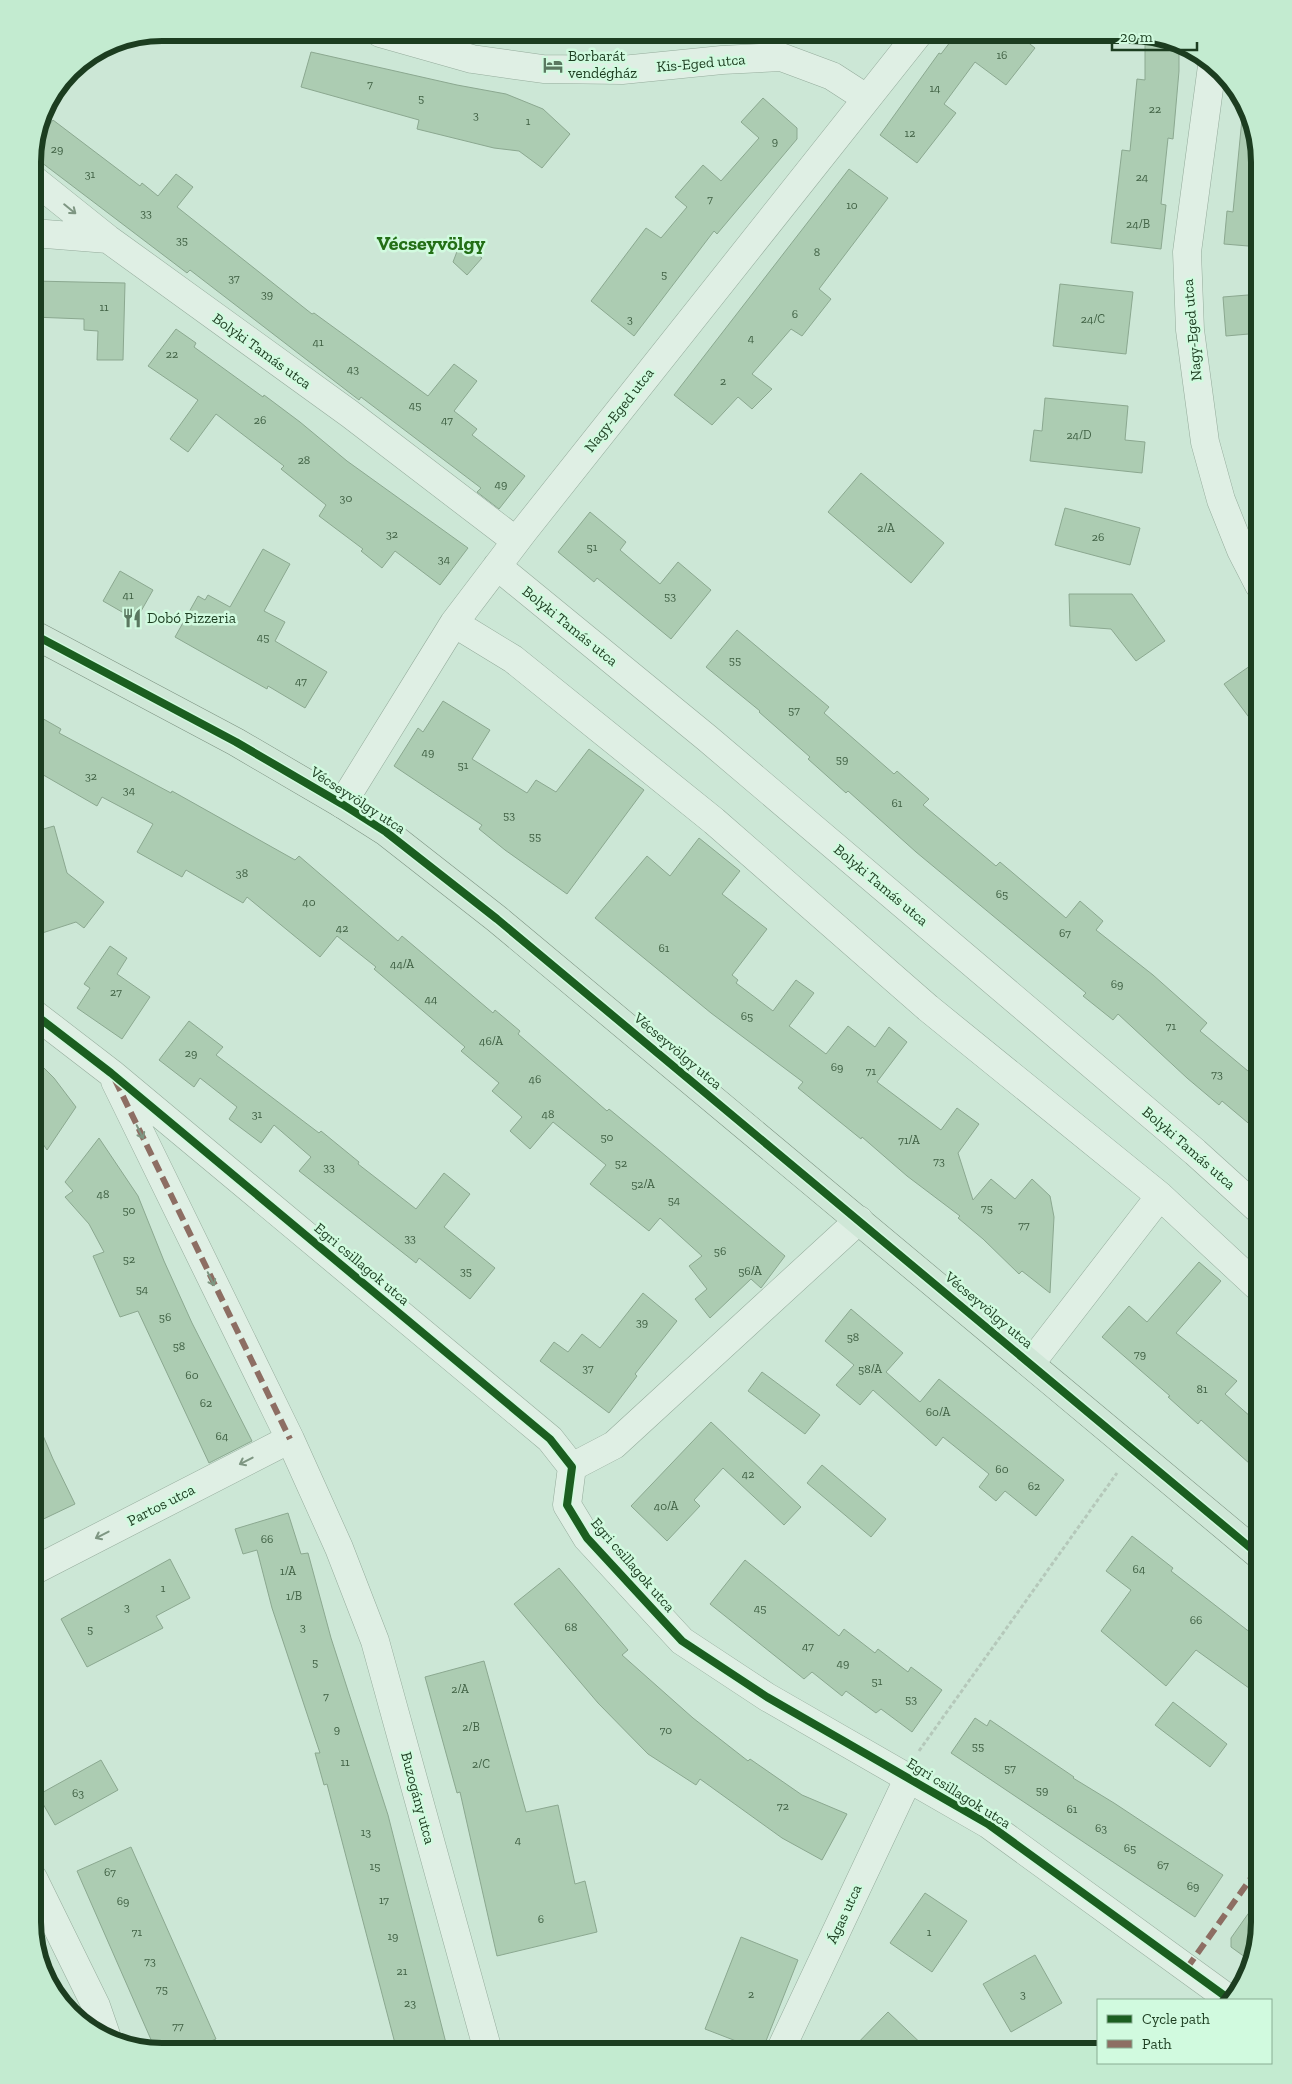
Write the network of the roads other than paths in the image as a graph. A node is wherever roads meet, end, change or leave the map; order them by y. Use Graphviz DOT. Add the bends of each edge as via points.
graph roads {
  1 [pos="412,42"];
  2 [pos="912,42"];
  3 [pos="1211,72"];
  4 [pos="866,98"];
  5 [pos="42,186"];
  6 [pos="42,234"];
  7 [pos="108,238"];
  8 [pos="516,541"];
  9 [pos="497,566"];
  10 [pos="1251,568"];
  11 [pos="454,623"];
  12 [pos="42,639"];
  13 [pos="342,804"];
  14 [pos="42,1020"];
  15 [pos="111,1073"];
  16 [pos="1160,1196"];
  17 [pos="1251,1202"];
  18 [pos="859,1220"];
  19 [pos="1251,1280"];
  20 [pos="1031,1362"];
  21 [pos="290,1439"];
  22 [pos="572,1467"];
  23 [pos="339,1548"];
  24 [pos="1251,1548"];
  25 [pos="41,1567"];
  26 [pos="909,1777"];
  27 [pos="41,1896"];
  28 [pos="1225,1996"];
  29 [pos="103,2027"];
  30 [pos="486,2042"];
  31 [pos="784,2043"];
  1 -- 4 [label="street, Kis-Eged utca" via="472,59 543,69 622,70 781,57 832,76"];
  2 -- 4 [label="street, Nagy-Eged utca"];
  3 -- 10 [label="street, Nagy-Eged utca" via="1186,252 1190,330 1205,442 1221,500"];
  4 -- 8 [label="street, Nagy-Eged utca"];
  5 -- 7 [label="street, Bolyki Tamás utca, one-way"];
  6 -- 7 [label="street"];
  7 -- 8 [label="street, Bolyki Tamás utca" via="350,414"];
  8 -- 9 [label="street, Nagy-Eged utca"];
  9 -- 11 [label="street, Nagy-Eged utca"];
  9 -- 17 [label="street, Bolyki Tamás utca" via="715,744"];
  11 -- 13 [label="street, Nagy-Eged utca"];
  11 -- 16 [label="street" via="513,659 714,821 928,1008"];
  12 -- 13 [label="main road, Vécseyvölgy utca" via="236,742"];
  13 -- 18 [label="main road, Vécseyvölgy utca" via="386,832 497,919"];
  14 -- 15 [label="street, Egri csillagok utca"];
  15 -- 21 [label="street, Egri csillagok utca, one-way"];
  15 -- 22 [label="street, Egri csillagok utca" via="550,1439"];
  16 -- 19 [label="street"];
  16 -- 20 [label="street"];
  18 -- 20 [label="main road, Vécseyvölgy utca"];
  18 -- 22 [label="street" via="614,1445"];
  20 -- 24 [label="main road, Vécseyvölgy utca"];
  21 -- 23 [label="street, Egri csillagok utca"];
  21 -- 25 [label="street, Partos utca, one-way"];
  22 -- 26 [label="street, Egri csillagok utca" via="567,1505 587,1538 682,1641 767,1697"];
  23 -- 30 [label="street, Buzogány utca" via="375,1641"];
  26 -- 28 [label="street, Egri csillagok utca" via="988,1824"];
  26 -- 31 [label="street, Ágas utca"];
  27 -- 29 [label="street"];
}
